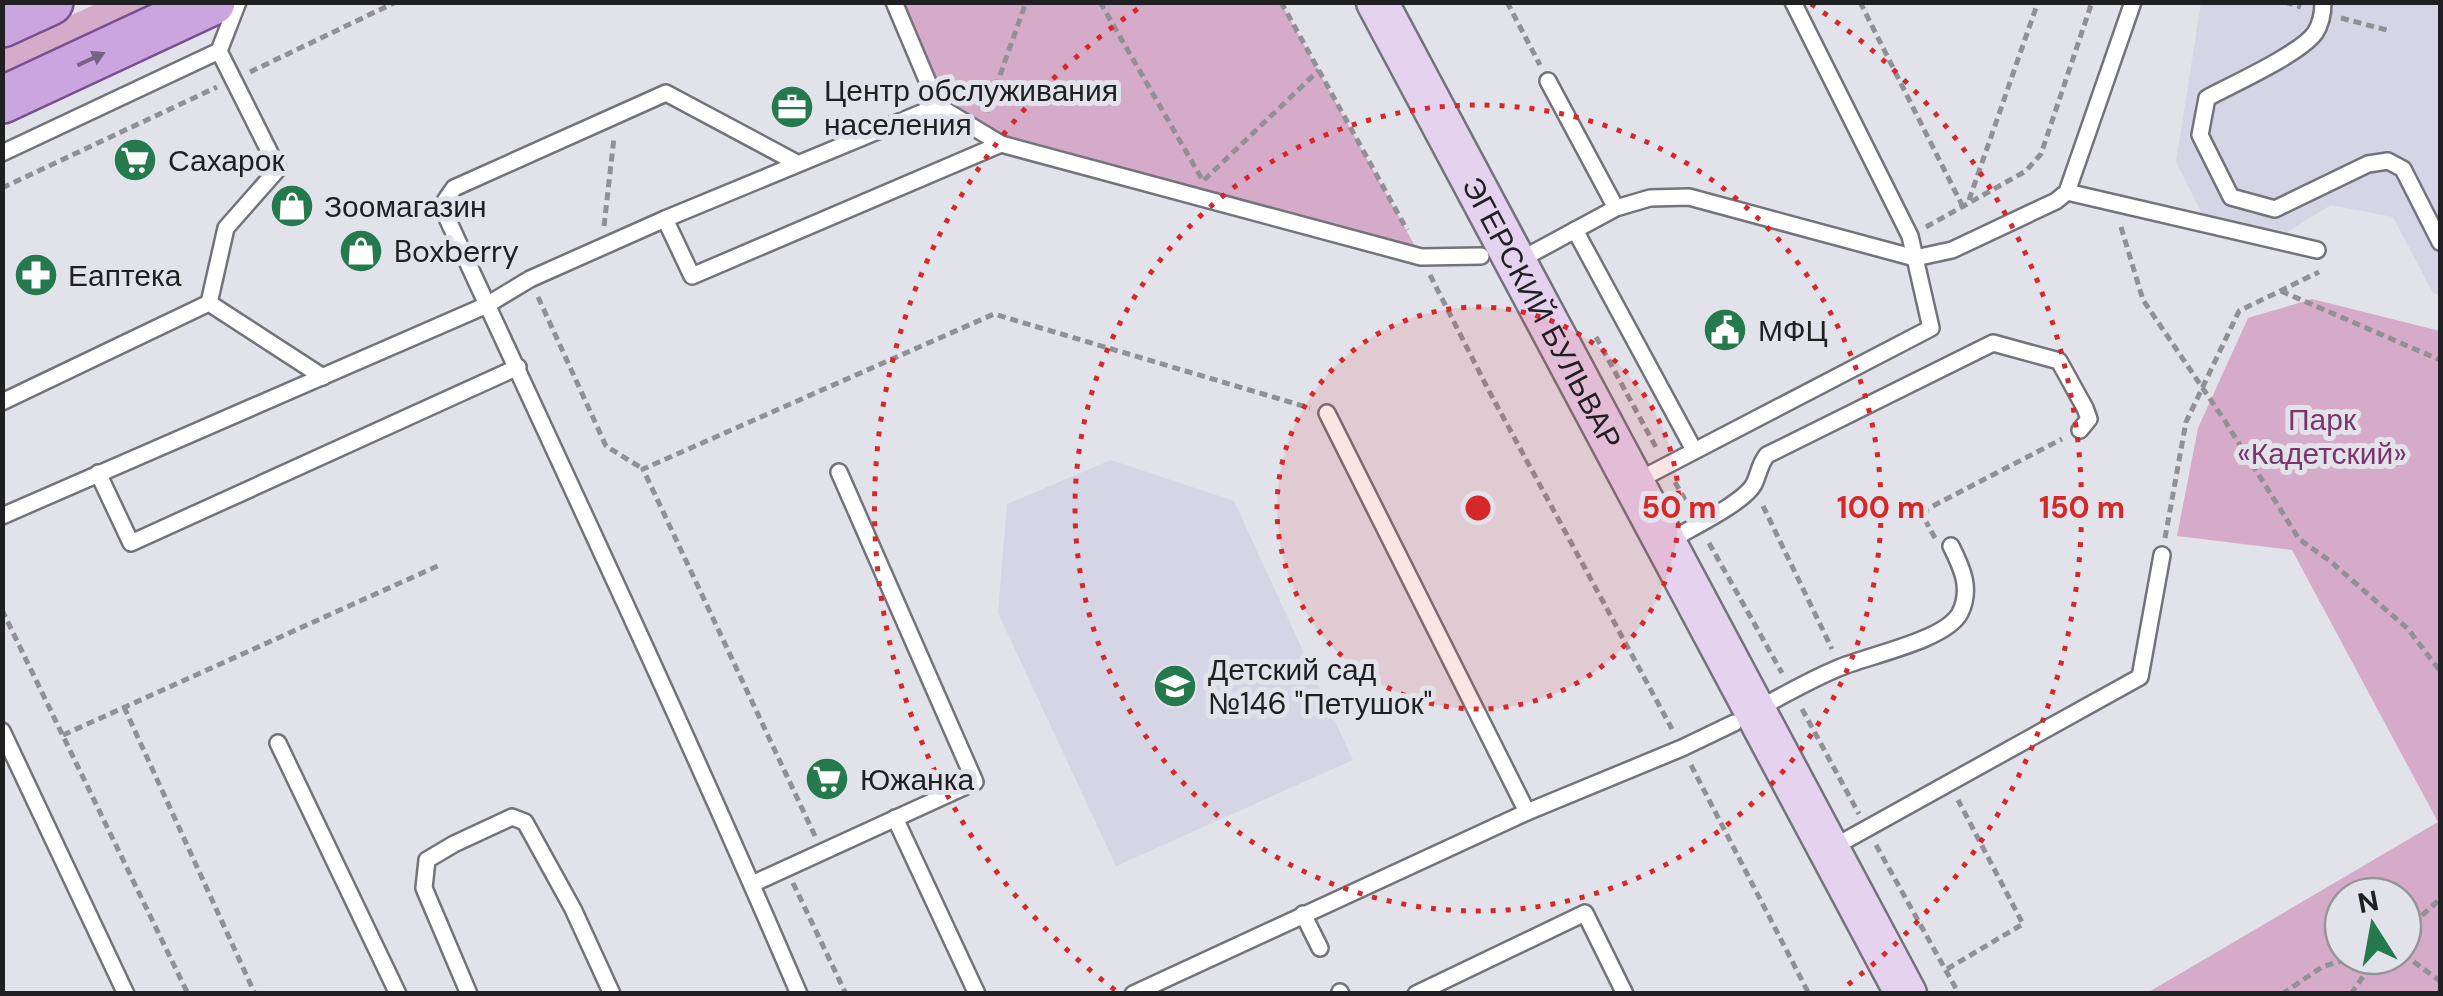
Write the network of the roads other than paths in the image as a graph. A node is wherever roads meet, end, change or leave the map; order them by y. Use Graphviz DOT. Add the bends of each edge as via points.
graph roads {
  1 [pos="50,2"];
  2 [pos="212,2"];
  3 [pos="238,2"];
  4 [pos="894,2"];
  5 [pos="1349,2"];
  6 [pos="1377,2"];
  7 [pos="1794,2"];
  8 [pos="2133,2"];
  9 [pos="2323,2"];
  10 [pos="2,24"];
  11 [pos="219,51"];
  12 [pos="1548,80"];
  13 [pos="2,100"];
  14 [pos="938,106"];
  15 [pos="1001,144"];
  16 [pos="2,153"];
  17 [pos="797,163"];
  18 [pos="2067,192"];
  19 [pos="1616,208"];
  20 [pos="665,219"];
  21 [pos="1576,230"];
  22 [pos="2440,242"];
  23 [pos="2317,250"];
  24 [pos="1914,258"];
  25 [pos="1498,259"];
  26 [pos="210,303"];
  27 [pos="487,305"];
  28 [pos="518,367"];
  29 [pos="322,377"];
  30 [pos="2,402"];
  31 [pos="1327,413"];
  32 [pos="2080,430"];
  33 [pos="1694,450"];
  34 [pos="838,472"];
  35 [pos="98,474"];
  36 [pos="1636,481"];
  37 [pos="2,516"];
  38 [pos="1669,540"];
  39 [pos="1951,546"];
  40 [pos="2162,556"];
  41 [pos="1745,716"];
  42 [pos="2,731"];
  43 [pos="278,742"];
  44 [pos="1527,812"];
  45 [pos="895,818"];
  46 [pos="1830,849"];
  47 [pos="752,884"];
  48 [pos="1303,914"];
  49 [pos="1320,948"];
  50 [pos="126,994"];
  51 [pos="398,994"];
  52 [pos="469,994"];
  53 [pos="612,994"];
  54 [pos="799,994"];
  55 [pos="977,994"];
  56 [pos="1133,994"];
  57 [pos="1416,994"];
  58 [pos="1625,994"];
  59 [pos="1877,994"];
  60 [pos="1906,994"];
  1 -- 10 [label="main road"];
  13 -- 2 [label="main road, one-way"];
  3 -- 11 [label="lane"];
  4 -- 14 [label="lane"];
  5 -- 25 [label="main road, ЭГЕРСКИЙ БУЛЬВАР"];
  6 -- 25 [label="main road, ЭГЕРСКИЙ БУЛЬВАР"];
  7 -- 24 [label="lane" via="1910,236"];
  8 -- 18 [label="lane"];
  9 -- 22 [label="lane" via="2316,32 2299,48 2207,98 2200,135 2230,196 2275,209 2368,164 2388,161 2403,169"];
  11 -- 16 [label="lane"];
  11 -- 26 [label="lane" via="278,170 226,228"];
  12 -- 19 [label="lane"];
  14 -- 15 [label="lane"];
  14 -- 17 [label="lane"];
  15 -- 20 [label="lane" via="692,276"];
  15 -- 25 [label="lane" via="1421,258"];
  17 -- 20 [label="lane"];
  17 -- 27 [label="lane" via="666,92 454,188 445,201 447,218"];
  18 -- 23 [label="lane"];
  18 -- 24 [label="lane" via="1952,250"];
  19 -- 21 [label="lane"];
  19 -- 24 [label="lane" via="1688,197"];
  20 -- 27 [label="lane"];
  21 -- 25 [label="lane"];
  21 -- 33 [label="lane"];
  24 -- 33 [label="lane" via="1931,328"];
  25 -- 36 [label="main road, ЭГЕРСКИЙ БУЛЬВАР"];
  26 -- 29 [label="lane"];
  26 -- 30 [label="lane"];
  27 -- 28 [label="lane"];
  27 -- 29 [label="lane"];
  28 -- 35 [label="lane" via="131,543"];
  28 -- 47 [label="lane"];
  29 -- 35 [label="lane"];
  31 -- 44 [label="lane"];
  32 -- 38 [label="lane" via="2089,419 2086,408 2059,361 1993,343 1767,456 1740,498"];
  33 -- 36 [label="lane"];
  34 -- 45 [label="lane" via="975,782"];
  35 -- 37 [label="lane"];
  36 -- 38 [label="main road, ЭГЕРСКИЙ БУЛЬВАР"];
  38 -- 41 [label="main road, ЭГЕРСКИЙ БУЛЬВАР"];
  39 -- 41 [label="lane" via="1967,594 1959,616 1940,632 1840,668"];
  40 -- 46 [label="lane" via="2140,677"];
  41 -- 44 [label="lane"];
  41 -- 46 [label="main road, ЭГЕРСКИЙ БУЛЬВАР"];
  41 -- 59 [label="main road, ЭГЕРСКИЙ БУЛЬВАР"];
  42 -- 50 [label="lane"];
  43 -- 51 [label="lane"];
  44 -- 48 [label="lane"];
  45 -- 47 [label="lane"];
  45 -- 55 [label="lane"];
  46 -- 60 [label="main road, ЭГЕРСКИЙ БУЛЬВАР"];
  47 -- 54 [label="lane"];
  48 -- 49 [label="lane"];
  48 -- 56 [label="lane"];
  52 -- 53 [label="lane" via="424,888 426,860 512,817 525,822"];
  57 -- 58 [label="lane" via="1586,913"];
}
